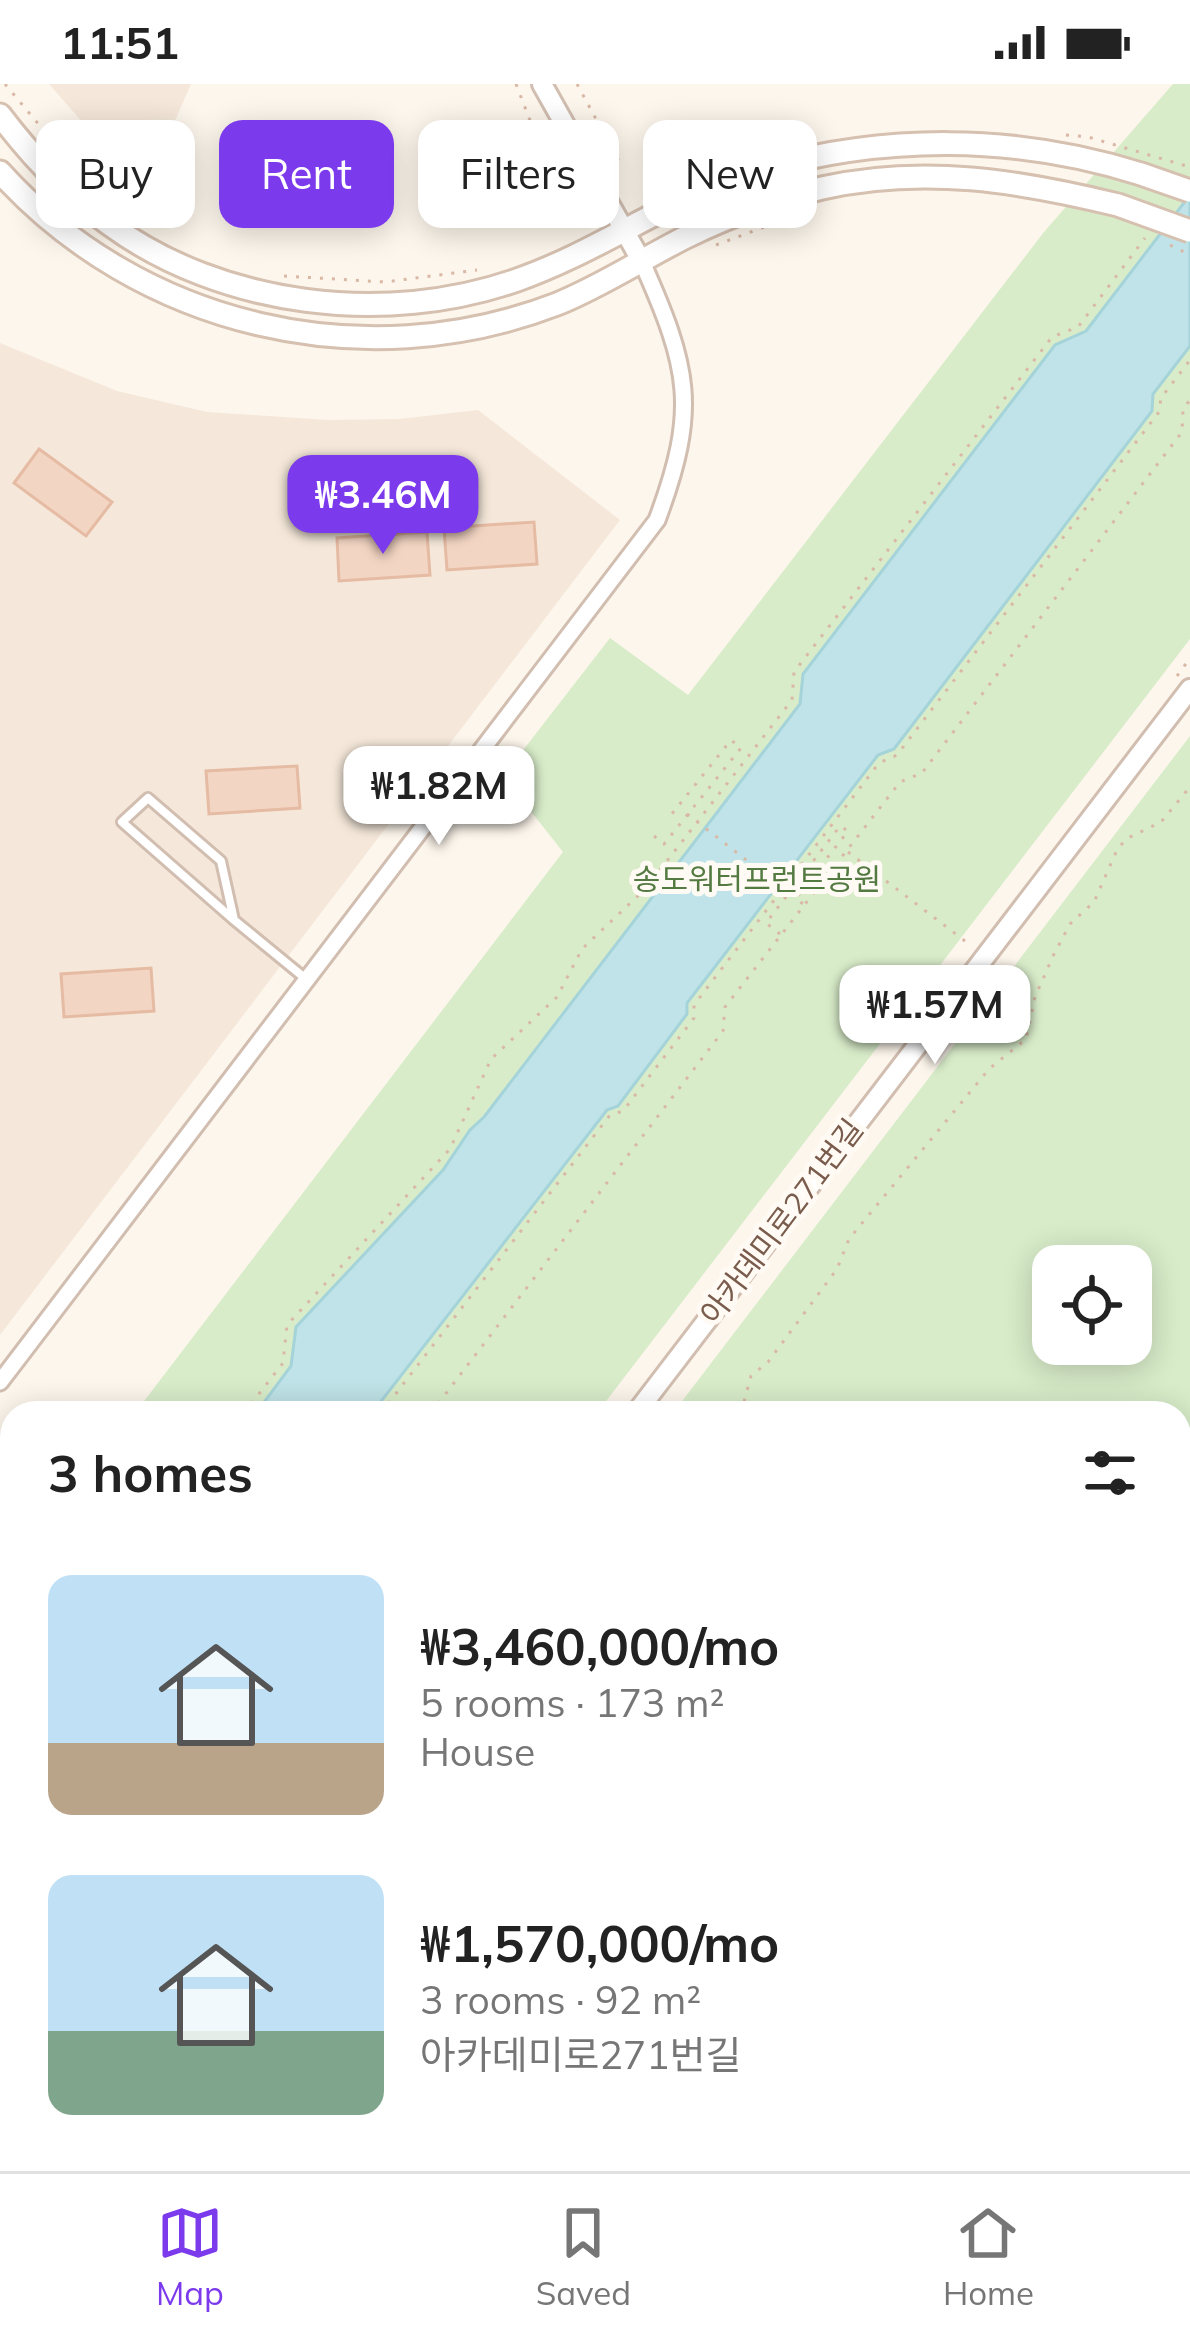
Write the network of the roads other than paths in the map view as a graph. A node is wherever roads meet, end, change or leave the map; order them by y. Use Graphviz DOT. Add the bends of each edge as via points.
graph roads {
  1 [pos="542,84"];
  2 [pos="0,115"];
  3 [pos="0,172"];
  4 [pos="1190,191"];
  5 [pos="624,230"];
  6 [pos="1190,231"];
  7 [pos="642,262"];
  8 [pos="1190,688"];
  9 [pos="234,920"];
  10 [pos="307,980"];
  11 [pos="0,1382"];
  12 [pos="645,1401"];
  1 -- 5 [label="street"];
  2 -- 5 [label="main road" via="64,188 140,244 218,279 296,298 387,305 477,293"];
  3 -- 7 [label="main road" via="46,218 127,273 209,311 292,332 388,338 494,323 556,304"];
  4 -- 5 [label="main road, bridge" via="1026,148 894,145 752,173"];
  5 -- 7 [label="street"];
  6 -- 7 [label="main road, bridge" via="1118,205 986,178 920,177 857,182 755,208"];
  7 -- 10 [label="street" via="680,353 685,407 677,465 657,520"];
  8 -- 12 [label="street, 아카데미로271번길"];
  9 -- 9 [label="lane" via="221,861 148,798 122,822"];
  9 -- 10 [label="lane"];
  10 -- 11 [label="street"];
}
